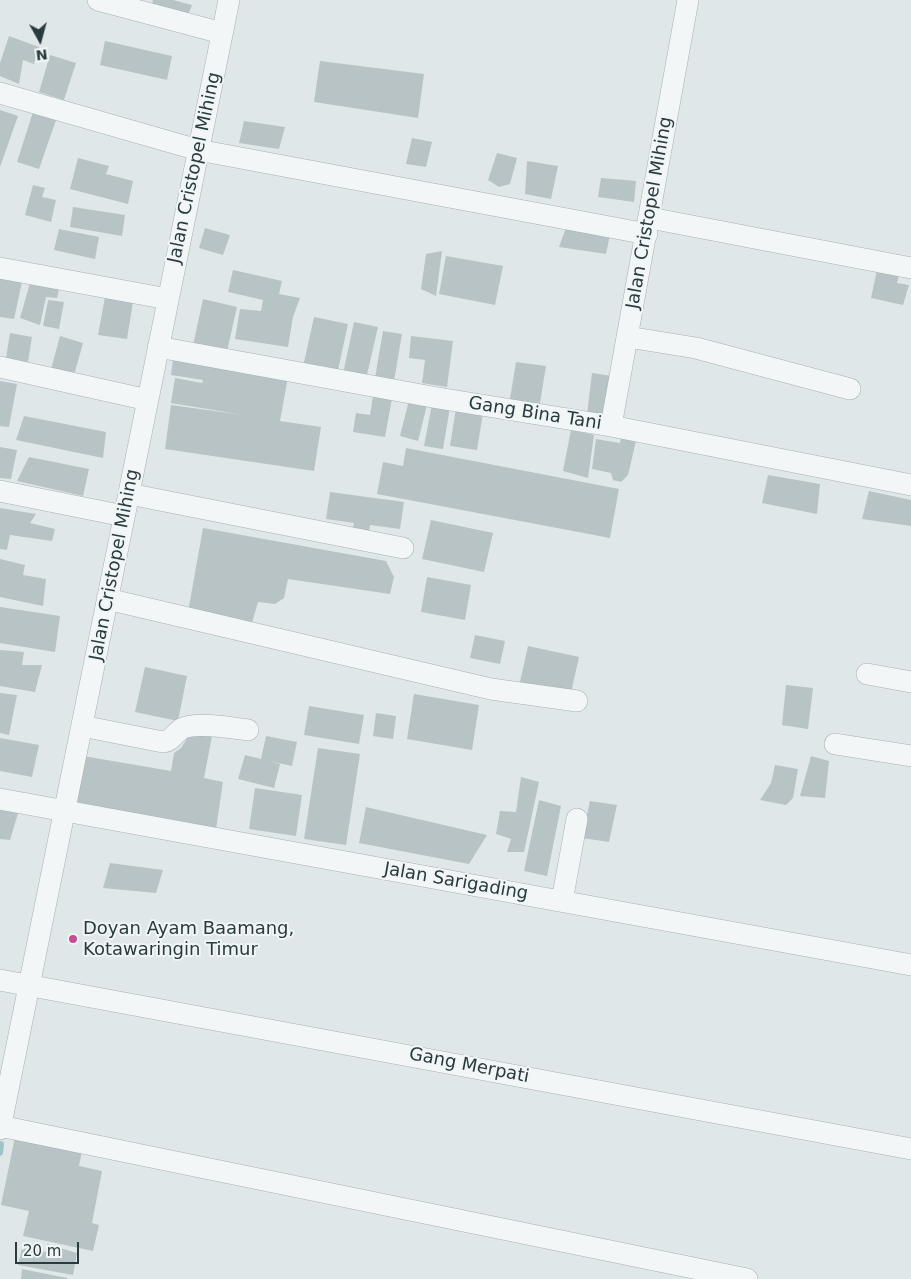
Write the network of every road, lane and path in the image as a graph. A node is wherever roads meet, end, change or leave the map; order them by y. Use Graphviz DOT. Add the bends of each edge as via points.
graph roads {
  1 [pos="98,0"];
  2 [pos="229,0"];
  3 [pos="688,0"];
  4 [pos="222,33"];
  5 [pos="0,93"];
  6 [pos="198,150"];
  7 [pos="648,226"];
  8 [pos="0,268"];
  9 [pos="911,268"];
  10 [pos="168,299"];
  11 [pos="628,337"];
  12 [pos="158,346"];
  13 [pos="0,366"];
  14 [pos="850,389"];
  15 [pos="148,400"];
  16 [pos="611,426"];
  17 [pos="911,485"];
  18 [pos="0,491"];
  19 [pos="128,494"];
  20 [pos="124,516"];
  21 [pos="403,548"];
  22 [pos="107,600"];
  23 [pos="867,674"];
  24 [pos="911,682"];
  25 [pos="577,701"];
  26 [pos="82,726"];
  27 [pos="248,730"];
  28 [pos="835,744"];
  29 [pos="911,756"];
  30 [pos="0,799"];
  31 [pos="65,811"];
  32 [pos="577,819"];
  33 [pos="562,902"];
  34 [pos="911,966"];
  35 [pos="0,980"];
  36 [pos="28,984"];
  37 [pos="0,1127"];
  38 [pos="911,1149"];
  39 [pos="747,1279"];
  1 -- 4 [label="street"];
  2 -- 4 [label="street, Jalan Cristopel Mihing"];
  3 -- 7 [label="street, Jalan Cristopel Mihing"];
  4 -- 6 [label="street, Jalan Cristopel Mihing"];
  5 -- 6 [label="street"];
  6 -- 7 [label="street"];
  6 -- 10 [label="street, Jalan Cristopel Mihing"];
  7 -- 9 [label="street"];
  7 -- 11 [label="street, Jalan Cristopel Mihing"];
  8 -- 10 [label="street"];
  10 -- 12 [label="street, Jalan Cristopel Mihing"];
  11 -- 14 [label="street" via="696,348"];
  11 -- 16 [label="street, Jalan Cristopel Mihing"];
  12 -- 15 [label="street, Jalan Cristopel Mihing"];
  12 -- 16 [label="street, Gang Bina Tani" via="438,398"];
  13 -- 15 [label="street"];
  15 -- 19 [label="street, Jalan Cristopel Mihing"];
  16 -- 17 [label="street, Gang Bina Tani"];
  18 -- 20 [label="street"];
  19 -- 20 [label="street, Jalan Cristopel Mihing"];
  19 -- 21 [label="street"];
  20 -- 22 [label="street, Jalan Cristopel Mihing"];
  22 -- 25 [label="street" via="491,689"];
  22 -- 26 [label="street, Jalan Cristopel Mihing"];
  23 -- 24 [label="street"];
  26 -- 27 [label="street" via="162,742 189,727"];
  26 -- 31 [label="street, Jalan Cristopel Mihing"];
  28 -- 29 [label="street"];
  30 -- 31 [label="street, Jalan Sarigading"];
  31 -- 33 [label="street, Jalan Sarigading"];
  31 -- 36 [label="street, Jalan Cristopel Mihing"];
  32 -- 33 [label="street"];
  33 -- 34 [label="street, Jalan Sarigading"];
  35 -- 36 [label="street, Gang Merpati"];
  36 -- 37 [label="street, Jalan Cristopel Mihing"];
  36 -- 38 [label="street, Gang Merpati"];
  37 -- 39 [label="street"];
}
